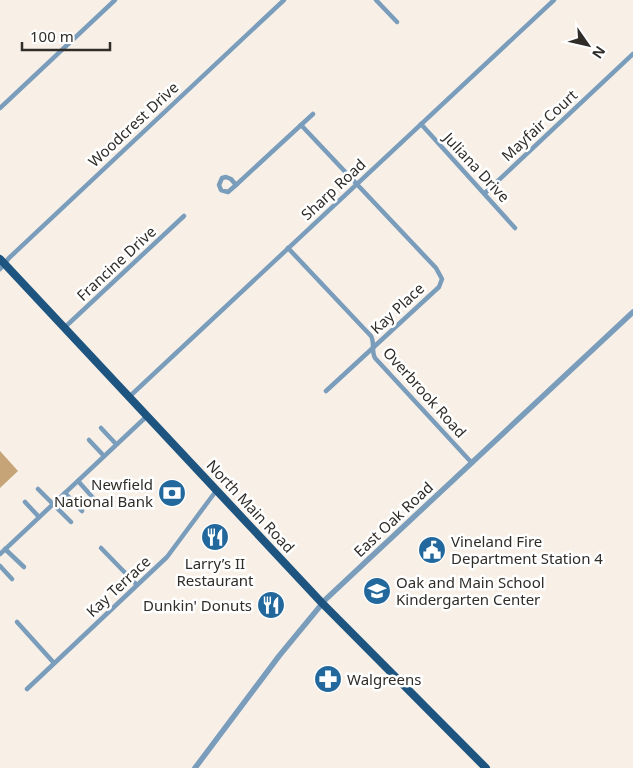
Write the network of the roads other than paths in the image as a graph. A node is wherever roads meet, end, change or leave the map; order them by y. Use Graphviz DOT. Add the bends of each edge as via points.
graph roads {
  1 [pos="115,0"];
  2 [pos="284,0"];
  3 [pos="376,0"];
  4 [pos="554,0"];
  5 [pos="397,22"];
  6 [pos="633,54"];
  7 [pos="0,108"];
  8 [pos="313,114"];
  9 [pos="301,124"];
  10 [pos="421,124"];
  11 [pos="357,184"];
  12 [pos="236,185"];
  13 [pos="485,193"];
  14 [pos="184,216"];
  15 [pos="515,228"];
  16 [pos="288,248"];
  17 [pos="1,264"];
  18 [pos="633,312"];
  19 [pos="64,328"];
  20 [pos="373,347"];
  21 [pos="326,390"];
  22 [pos="130,397"];
  23 [pos="147,416"];
  24 [pos="101,428"];
  25 [pos="89,440"];
  26 [pos="116,444"];
  27 [pos="104,456"];
  28 [pos="472,462"];
  29 [pos="78,481"];
  30 [pos="38,489"];
  31 [pos="216,491"];
  32 [pos="65,493"];
  33 [pos="95,500"];
  34 [pos="25,502"];
  35 [pos="52,505"];
  36 [pos="82,511"];
  37 [pos="39,517"];
  38 [pos="71,522"];
  39 [pos="101,548"];
  40 [pos="5,549"];
  41 [pos="0,554"];
  42 [pos="0,566"];
  43 [pos="24,567"];
  44 [pos="12,579"];
  45 [pos="137,586"];
  46 [pos="322,603"];
  47 [pos="17,622"];
  48 [pos="54,663"];
  49 [pos="27,689"];
  50 [pos="194,768"];
  51 [pos="486,768"];
  1 -- 7 [label="street"];
  2 -- 17 [label="street, Woodcrest Drive"];
  3 -- 5 [label="street"];
  4 -- 10 [label="street, Sharp Road"];
  6 -- 13 [label="street, Mayfair Court"];
  8 -- 9 [label="street"];
  9 -- 11 [label="street"];
  9 -- 12 [label="street"];
  10 -- 11 [label="street, Sharp Road"];
  10 -- 13 [label="street, Juliana Drive"];
  11 -- 16 [label="street, Sharp Road"];
  11 -- 20 [label="street, Kay Place" via="441,275 442,282"];
  13 -- 15 [label="street, Juliana Drive"];
  14 -- 19 [label="street, Francine Drive"];
  16 -- 20 [label="street, Overbrook Road" via="371,336"];
  16 -- 22 [label="street, Sharp Road"];
  17 -- 19 [label="main road, North Main Road"];
  18 -- 28 [label="street, East Oak Road"];
  19 -- 22 [label="main road, North Main Road"];
  20 -- 21 [label="street, Kay Place"];
  20 -- 28 [label="street, Overbrook Road" via="375,358"];
  22 -- 23 [label="main road, North Main Road"];
  23 -- 26 [label="street"];
  23 -- 31 [label="main road, North Main Road"];
  24 -- 26 [label="street"];
  25 -- 27 [label="street"];
  26 -- 27 [label="street"];
  27 -- 29 [label="street"];
  28 -- 46 [label="street, East Oak Road"];
  29 -- 32 [label="street"];
  29 -- 33 [label="street"];
  30 -- 35 [label="street"];
  31 -- 45 [label="street, Kay Terrace" via="167,557"];
  31 -- 46 [label="main road, North Main Road"];
  32 -- 35 [label="street"];
  32 -- 36 [label="street"];
  34 -- 37 [label="street"];
  35 -- 37 [label="street"];
  35 -- 38 [label="street"];
  37 -- 40 [label="street"];
  39 -- 45 [label="street"];
  40 -- 41 [label="street"];
  40 -- 43 [label="street"];
  42 -- 44 [label="street"];
  45 -- 48 [label="street, Kay Terrace"];
  46 -- 50 [label="street, East Oak Road"];
  46 -- 51 [label="main road, North Main Road"];
  47 -- 48 [label="street"];
  48 -- 49 [label="street, Kay Terrace"];
}
